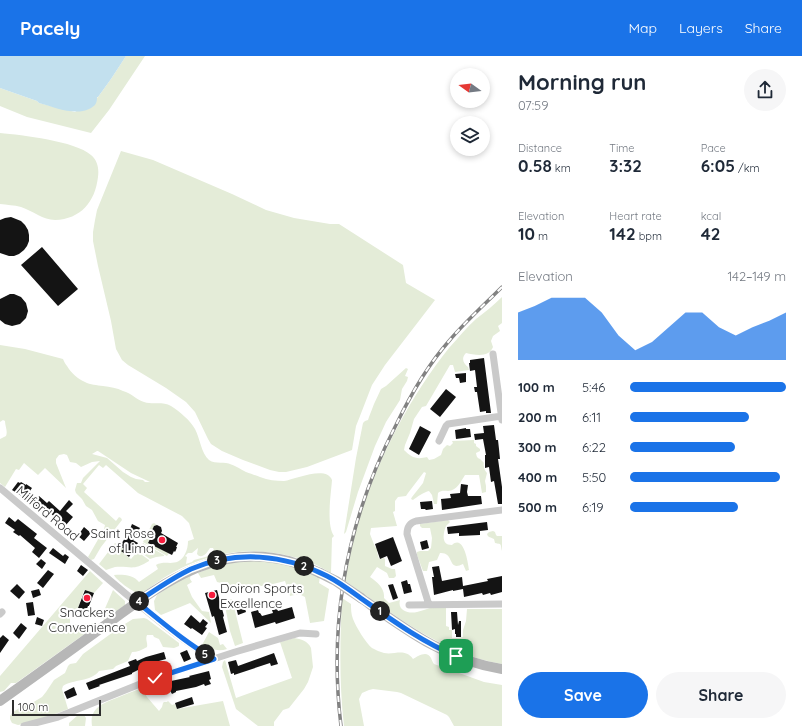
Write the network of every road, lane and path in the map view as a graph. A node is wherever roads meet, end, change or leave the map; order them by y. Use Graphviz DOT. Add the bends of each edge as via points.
graph roads {
  1 [pos="493,354"];
  2 [pos="498,366"];
  3 [pos="502,417"];
  4 [pos="439,441"];
  5 [pos="0,488"];
  6 [pos="502,510"];
  7 [pos="137,602"];
  8 [pos="502,604"];
  9 [pos="408,605"];
  10 [pos="429,605"];
  11 [pos="316,634"];
  12 [pos="214,659"];
  13 [pos="502,669"];
  14 [pos="0,701"];
  15 [pos="24,726"];
  1 -- 2 [label="street"];
  2 -- 3 [label="street"];
  3 -- 4 [label="street" via="448,424"];
  5 -- 7 [label="street, Milford Road"];
  6 -- 10 [label="street" via="416,521 409,525 409,539"];
  7 -- 12 [label="street, Milford Road" via="172,631"];
  7 -- 13 [label="street, bridge" via="199,566 249,556 272,557 296,563 336,581 440,649 468,661"];
  7 -- 14 [label="street"];
  8 -- 10 [label="street"];
  9 -- 10 [label="street"];
  11 -- 12 [label="street" via="300,633"];
  12 -- 15 [label="street" via="155,678 58,717"];
}
